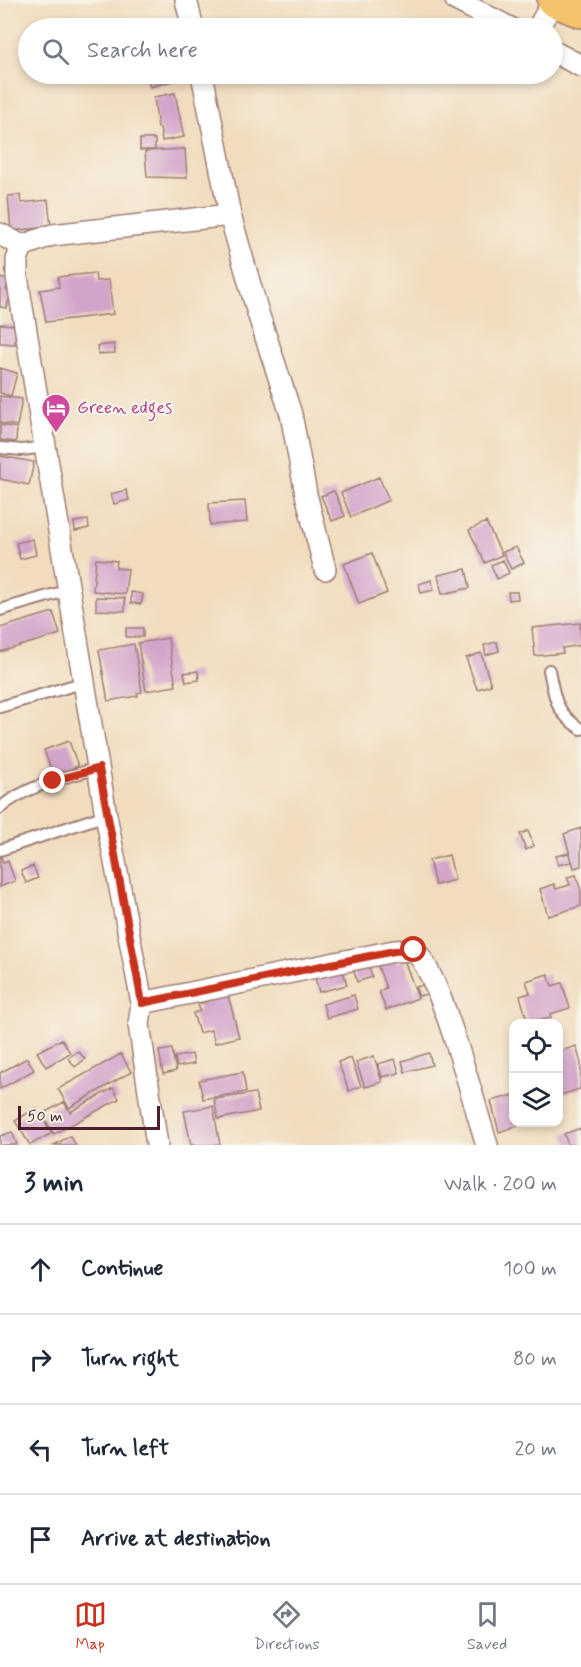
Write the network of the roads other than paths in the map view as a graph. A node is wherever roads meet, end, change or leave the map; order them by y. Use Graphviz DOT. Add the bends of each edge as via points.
graph roads {
  1 [pos="186,0"];
  2 [pos="456,0"];
  3 [pos="554,0"];
  4 [pos="581,11"];
  5 [pos="190,18"];
  6 [pos="491,18"];
  7 [pos="544,18"];
  8 [pos="563,57"];
  9 [pos="581,66"];
  10 [pos="204,84"];
  11 [pos="230,215"];
  12 [pos="0,234"];
  13 [pos="22,246"];
  14 [pos="45,447"];
  15 [pos="0,448"];
  16 [pos="325,569"];
  17 [pos="69,590"];
  18 [pos="0,610"];
  19 [pos="549,670"];
  20 [pos="85,682"];
  21 [pos="0,707"];
  22 [pos="581,729"];
  23 [pos="99,768"];
  24 [pos="0,808"];
  25 [pos="106,815"];
  26 [pos="0,849"];
  27 [pos="142,1003"];
  28 [pos="157,1145"];
  29 [pos="487,1145"];
  1 -- 5 [label="street"];
  2 -- 6 [label="street"];
  3 -- 4 [label="highway"];
  3 -- 7 [label="street"];
  8 -- 9 [label="street"];
  10 -- 11 [label="street"];
  11 -- 13 [label="street" via="52,235"];
  11 -- 16 [label="street" via="291,414"];
  12 -- 13 [label="street"];
  13 -- 14 [label="street" via="17,277"];
  14 -- 15 [label="lane"];
  14 -- 17 [label="street"];
  17 -- 18 [label="lane"];
  17 -- 20 [label="street"];
  19 -- 22 [label="lane" via="557,707"];
  20 -- 21 [label="lane"];
  20 -- 23 [label="street"];
  23 -- 24 [label="lane" via="53,781 10,799"];
  23 -- 25 [label="street"];
  25 -- 26 [label="lane"];
  25 -- 27 [label="street"];
  27 -- 28 [label="street" via="138,1024"];
  27 -- 29 [label="street" via="414,950 422,957 440,998"];
}
